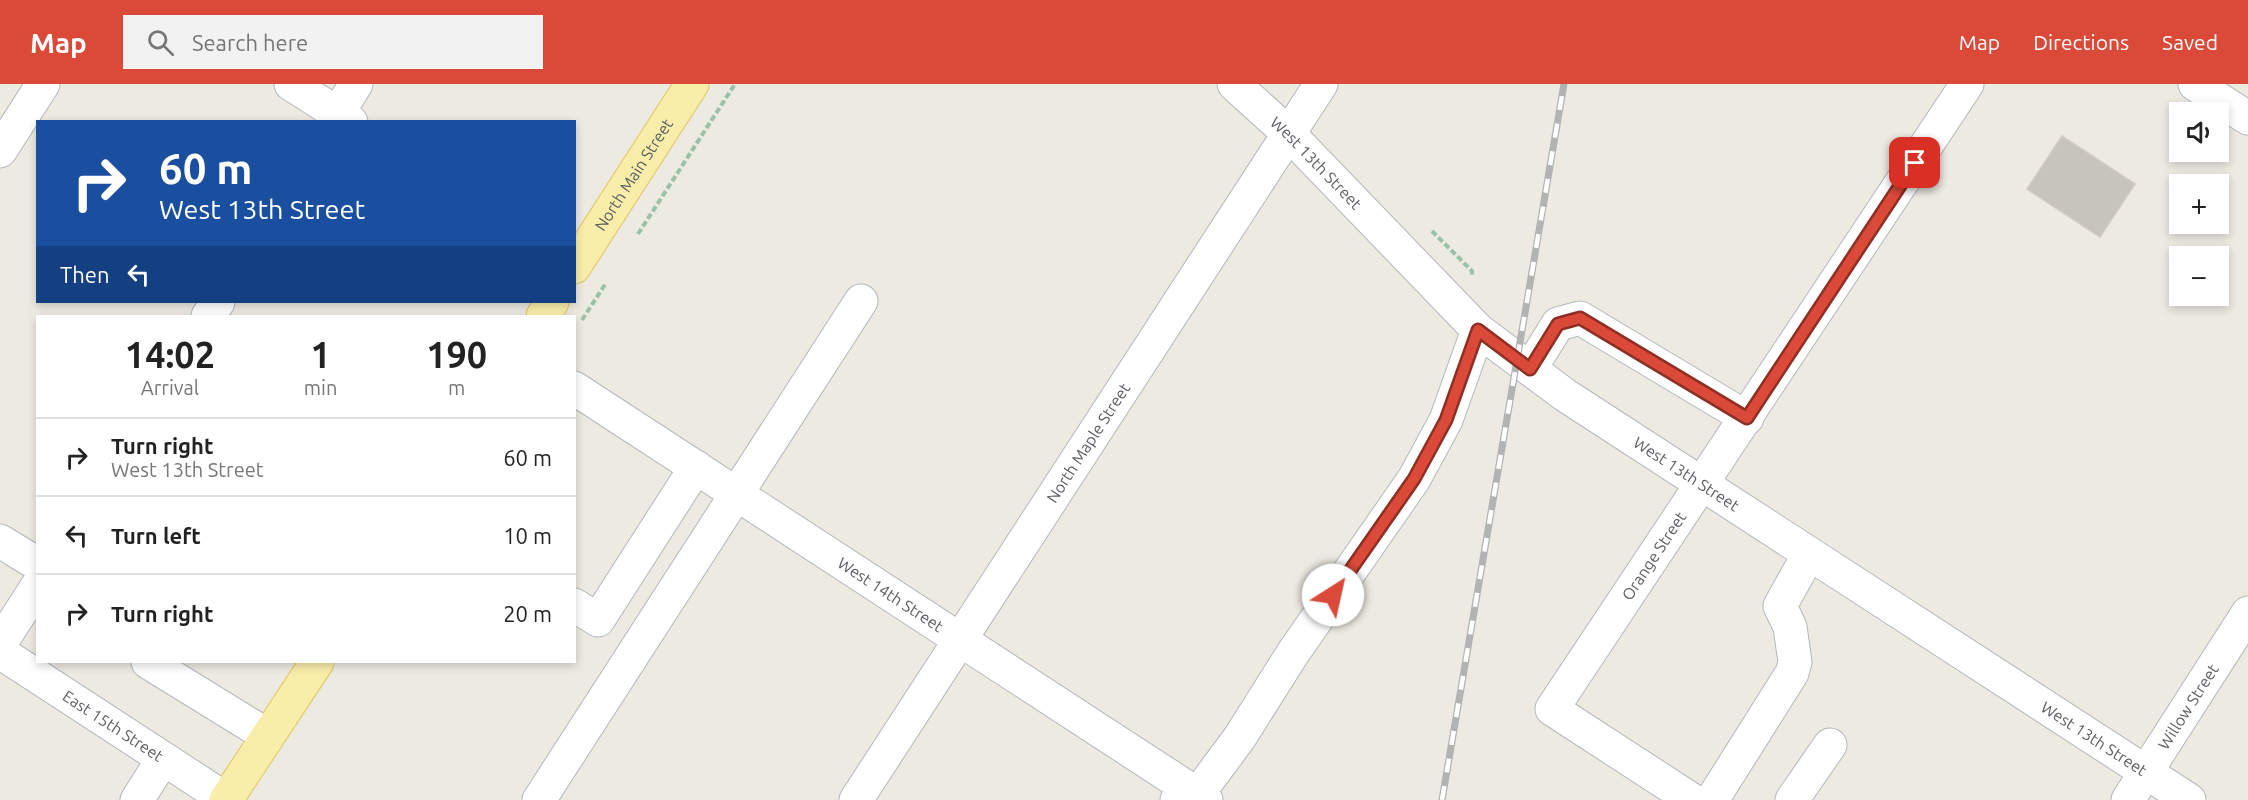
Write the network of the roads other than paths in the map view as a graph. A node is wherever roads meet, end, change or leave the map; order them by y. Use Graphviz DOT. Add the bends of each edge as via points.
graph roads {
  1 [pos="43,84"];
  2 [pos="291,84"];
  3 [pos="356,84"];
  4 [pos="692,84"];
  5 [pos="1234,84"];
  6 [pos="1320,84"];
  7 [pos="1967,84"];
  8 [pos="2195,84"];
  9 [pos="2248,117"];
  10 [pos="340,119"];
  11 [pos="1289,135"];
  12 [pos="0,151"];
  13 [pos="576,263"];
  14 [pos="861,301"];
  15 [pos="1478,330"];
  16 [pos="1530,369"];
  17 [pos="576,389"];
  18 [pos="1747,418"];
  19 [pos="696,467"];
  20 [pos="1703,484"];
  21 [pos="737,494"];
  22 [pos="0,541"];
  23 [pos="1809,554"];
  24 [pos="35,582"];
  25 [pos="576,605"];
  26 [pos="2248,613"];
  27 [pos="960,639"];
  28 [pos="0,644"];
  29 [pos="0,652"];
  30 [pos="150,663"];
  31 [pos="316,663"];
  32 [pos="268,736"];
  33 [pos="1830,745"];
  34 [pos="163,759"];
  35 [pos="2146,772"];
  36 [pos="1193,798"];
  37 [pos="136,800"];
  38 [pos="226,800"];
  39 [pos="539,800"];
  40 [pos="856,800"];
  41 [pos="1692,800"];
  42 [pos="1712,800"];
  43 [pos="1792,800"];
  44 [pos="2128,800"];
  45 [pos="2189,800"];
  1 -- 12 [label="street"];
  2 -- 10 [label="street"];
  3 -- 10 [label="street"];
  4 -- 13 [label="main road, North Main Street"];
  5 -- 11 [label="street, West 13th Street"];
  6 -- 11 [label="street, North Maple Street"];
  7 -- 18 [label="street, Orange Street"];
  8 -- 9 [label="street"];
  11 -- 15 [label="street, West 13th Street"];
  11 -- 27 [label="street, North Maple Street"];
  14 -- 21 [label="street"];
  15 -- 16 [label="street, West 13th Street"];
  15 -- 36 [label="street" via="1446,420 1414,479 1293,653 1240,737"];
  16 -- 18 [label="street" via="1558,324 1580,318"];
  16 -- 20 [label="street, West 13th Street"];
  17 -- 19 [label="street, West 14th Street"];
  18 -- 20 [label="street, Orange Street"];
  19 -- 21 [label="street, West 14th Street"];
  19 -- 25 [label="street" via="598,620"];
  20 -- 23 [label="street, West 13th Street"];
  20 -- 41 [label="street, Orange Street" via="1552,710"];
  21 -- 27 [label="street, West 14th Street"];
  21 -- 39 [label="street"];
  22 -- 24 [label="street"];
  23 -- 35 [label="street, West 13th Street"];
  23 -- 42 [label="street" via="1779,606 1790,627 1795,662 1792,672"];
  24 -- 28 [label="street"];
  26 -- 35 [label="street, Willow Street"];
  27 -- 36 [label="street, West 14th Street"];
  27 -- 40 [label="street, North Maple Street"];
  29 -- 34 [label="street, East 15th Street"];
  30 -- 32 [label="street"];
  31 -- 32 [label="main road"];
  32 -- 38 [label="main road"];
  33 -- 43 [label="street"];
  34 -- 37 [label="street"];
  34 -- 38 [label="street, East 15th Street"];
  35 -- 44 [label="street, Willow Street"];
  35 -- 45 [label="street, West 13th Street"];
}
